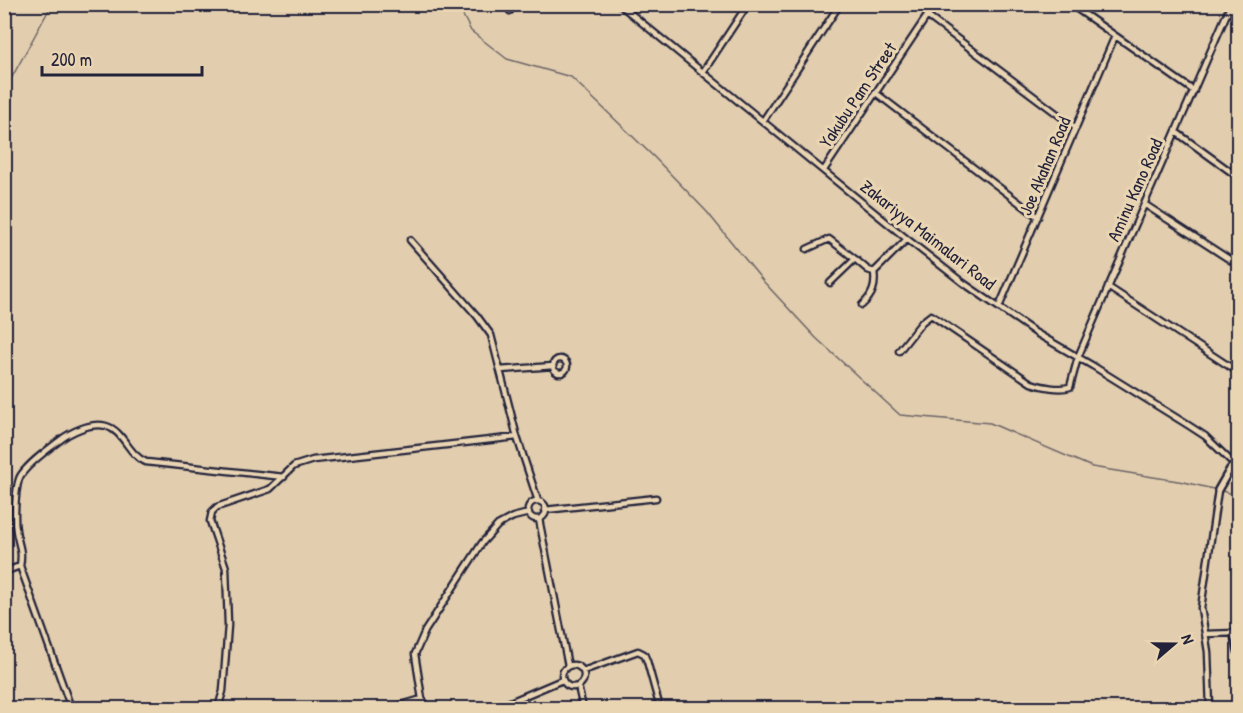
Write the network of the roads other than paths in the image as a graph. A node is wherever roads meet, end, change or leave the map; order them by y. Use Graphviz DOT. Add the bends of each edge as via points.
graph roads {
  1 [pos="514,4"];
  2 [pos="619,4"];
  3 [pos="748,4"];
  4 [pos="840,4"];
  5 [pos="935,4"];
  6 [pos="1070,4"];
  7 [pos="1231,4"];
  8 [pos="510,10"];
  9 [pos="927,16"];
  10 [pos="1115,36"];
  11 [pos="703,72"];
  12 [pos="1194,91"];
  13 [pos="876,93"];
  14 [pos="763,121"];
  15 [pos="1076,128"];
  16 [pos="1176,132"];
  17 [pos="824,170"];
  18 [pos="1239,177"];
  19 [pos="1144,204"];
  20 [pos="1038,217"];
  21 [pos="906,239"];
  22 [pos="411,240"];
  23 [pos="807,249"];
  24 [pos="855,259"];
  25 [pos="1239,265"];
  26 [pos="874,272"];
  27 [pos="830,283"];
  28 [pos="1108,287"];
  29 [pos="862,304"];
  30 [pos="999,307"];
  31 [pos="899,351"];
  32 [pos="1078,357"];
  33 [pos="553,366"];
  34 [pos="500,370"];
  35 [pos="1239,372"];
  36 [pos="517,437"];
  37 [pos="1236,463"];
  38 [pos="284,477"];
  39 [pos="1218,488"];
  40 [pos="656,498"];
  41 [pos="538,501"];
  42 [pos="545,510"];
  43 [pos="529,513"];
  44 [pos="539,519"];
  45 [pos="20,566"];
  46 [pos="4,572"];
  47 [pos="1236,633"];
  48 [pos="1205,634"];
  49 [pos="1239,652"];
  50 [pos="568,666"];
  51 [pos="583,671"];
  52 [pos="562,680"];
  53 [pos="578,686"];
  54 [pos="422,699"];
  55 [pos="71,708"];
  56 [pos="218,708"];
  57 [pos="391,708"];
  58 [pos="428,708"];
  59 [pos="496,708"];
  60 [pos="583,708"];
  61 [pos="660,708"];
  62 [pos="1210,708"];
  1 -- 8 [label="street"];
  2 -- 11 [label="street, Zakariyya Maimalari Road"];
  3 -- 11 [label="street"];
  4 -- 14 [label="street"];
  5 -- 9 [label="street, Yakubu Pam Street"];
  6 -- 10 [label="street"];
  7 -- 12 [label="street, Aminu Kano Road"];
  9 -- 13 [label="street, Yakubu Pam Street"];
  9 -- 15 [label="street"];
  10 -- 12 [label="street"];
  10 -- 15 [label="street, Joe Akahan Road"];
  11 -- 14 [label="street, Zakariyya Maimalari Road"];
  12 -- 16 [label="street, Aminu Kano Road"];
  13 -- 17 [label="street, Yakubu Pam Street"];
  13 -- 20 [label="street"];
  14 -- 17 [label="street, Zakariyya Maimalari Road"];
  15 -- 20 [label="street, Joe Akahan Road"];
  16 -- 18 [label="street"];
  16 -- 19 [label="street, Aminu Kano Road"];
  17 -- 21 [label="street, Zakariyya Maimalari Road"];
  19 -- 25 [label="street"];
  19 -- 28 [label="street, Aminu Kano Road"];
  20 -- 30 [label="street, Joe Akahan Road"];
  21 -- 26 [label="street"];
  21 -- 30 [label="street, Zakariyya Maimalari Road"];
  22 -- 34 [label="street" via="486,326"];
  23 -- 24 [label="street" via="829,239"];
  24 -- 26 [label="street"];
  24 -- 27 [label="street"];
  26 -- 29 [label="street" via="872,295"];
  28 -- 32 [label="street, Aminu Kano Road"];
  28 -- 35 [label="street"];
  30 -- 32 [label="street, Zakariyya Maimalari Road"];
  31 -- 32 [label="street, Aminu Kano Road" via="931,315 1038,386 1070,387"];
  32 -- 37 [label="street, Zakariyya Maimalari Road" via="1188,424"];
  33 -- 34 [label="street"];
  34 -- 36 [label="street"];
  36 -- 38 [label="street" via="313,460 294,466"];
  36 -- 41 [label="street"];
  37 -- 39 [label="street"];
  38 -- 45 [label="street" via="146,462 135,456 116,431 105,425 90,426 67,434 20,476 15,509 22,553"];
  38 -- 56 [label="street" via="270,489 217,507 210,519 226,568 227,591 224,691"];
  39 -- 48 [label="street" via="1201,608"];
  40 -- 42 [label="street"];
  41 -- 42 [label="street"];
  41 -- 43 [label="street" via="529,507"];
  42 -- 44 [label="street"];
  43 -- 44 [label="street"];
  43 -- 54 [label="street" via="498,525 482,543 425,631 415,654"];
  44 -- 50 [label="street"];
  45 -- 46 [label="street"];
  45 -- 55 [label="street"];
  47 -- 48 [label="street"];
  47 -- 49 [label="street"];
  48 -- 62 [label="street"];
  50 -- 51 [label="street" via="574,664"];
  50 -- 52 [label="street"];
  51 -- 53 [label="street" via="584,680"];
  51 -- 61 [label="street" via="638,651 647,661"];
  52 -- 53 [label="street" via="569,686"];
  52 -- 59 [label="street"];
  53 -- 60 [label="street"];
  54 -- 57 [label="street"];
  54 -- 58 [label="street"];
}
